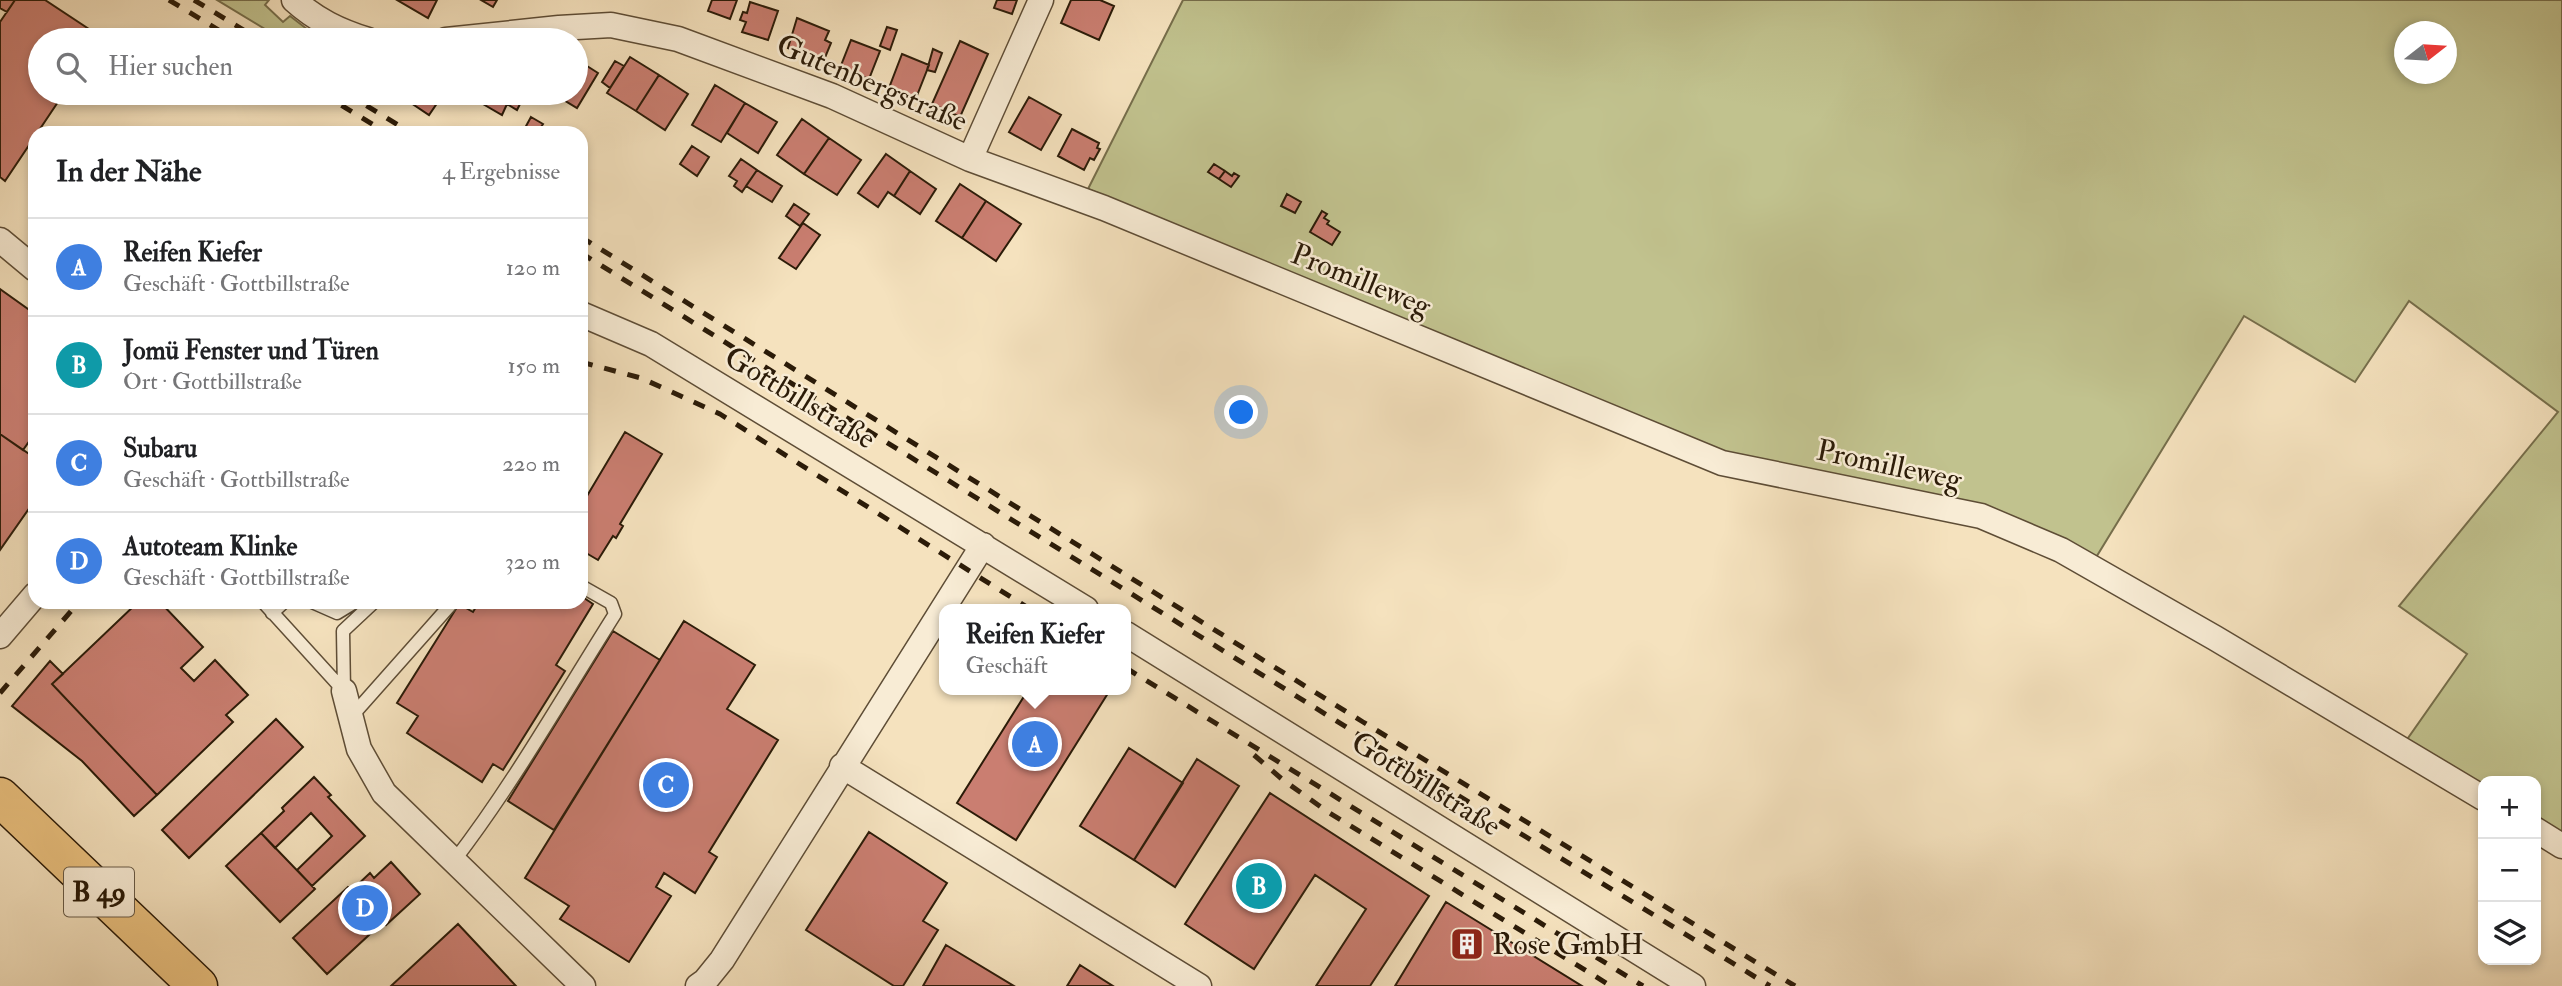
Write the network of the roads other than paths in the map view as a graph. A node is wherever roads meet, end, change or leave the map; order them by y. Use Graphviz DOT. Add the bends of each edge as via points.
graph roads {
  1 [pos="294,0"];
  2 [pos="1041,0"];
  3 [pos="334,28"];
  4 [pos="550,28"];
  5 [pos="970,159"];
  6 [pos="0,240"];
  7 [pos="28,263"];
  8 [pos="1247,267"];
  9 [pos="588,317"];
  10 [pos="983,545"];
  11 [pos="588,590"];
  12 [pos="28,603"];
  13 [pos="945,604"];
  14 [pos="1078,604"];
  15 [pos="269,609"];
  16 [pos="276,609"];
  17 [pos="328,609"];
  18 [pos="344,609"];
  19 [pos="367,609"];
  20 [pos="447,609"];
  21 [pos="272,612"];
  22 [pos="939,614"];
  23 [pos="0,636"];
  24 [pos="1131,637"];
  25 [pos="344,691"];
  26 [pos="350,717"];
  27 [pos="842,766"];
  28 [pos="2478,795"];
  29 [pos="0,797"];
  30 [pos="2541,833"];
  31 [pos="2562,846"];
  32 [pos="454,860"];
  33 [pos="198,986"];
  34 [pos="583,986"];
  35 [pos="698,986"];
  36 [pos="1199,986"];
  37 [pos="1693,986"];
  1 -- 3 [label="street"];
  2 -- 5 [label="street"];
  4 -- 5 [label="street, Gutenbergstraße" via="611,25 678,39 832,96"];
  5 -- 8 [label="street, Gutenbergstraße"];
  6 -- 7 [label="street"];
  8 -- 28 [label="street, Promilleweg" via="1722,463 1981,516 2062,550"];
  9 -- 10 [label="street, Gottbillstraße" via="651,344"];
  10 -- 13 [label="street"];
  10 -- 14 [label="street, Gottbillstraße"];
  11 -- 32 [label="lane" via="611,603 615,614"];
  12 -- 23 [label="street"];
  15 -- 21 [label="lane"];
  16 -- 21 [label="lane"];
  17 -- 18 [label="lane" via="337,613"];
  19 -- 25 [label="lane" via="343,631"];
  20 -- 26 [label="lane"];
  21 -- 25 [label="lane"];
  22 -- 27 [label="street"];
  24 -- 37 [label="street, Gottbillstraße"];
  25 -- 26 [label="street"];
  26 -- 32 [label="street" via="359,750 384,793"];
  27 -- 35 [label="street" via="722,960"];
  27 -- 36 [label="street"];
  29 -- 33 [label="main road, B 49"];
  30 -- 31 [label="street"];
  32 -- 34 [label="street"];
}
